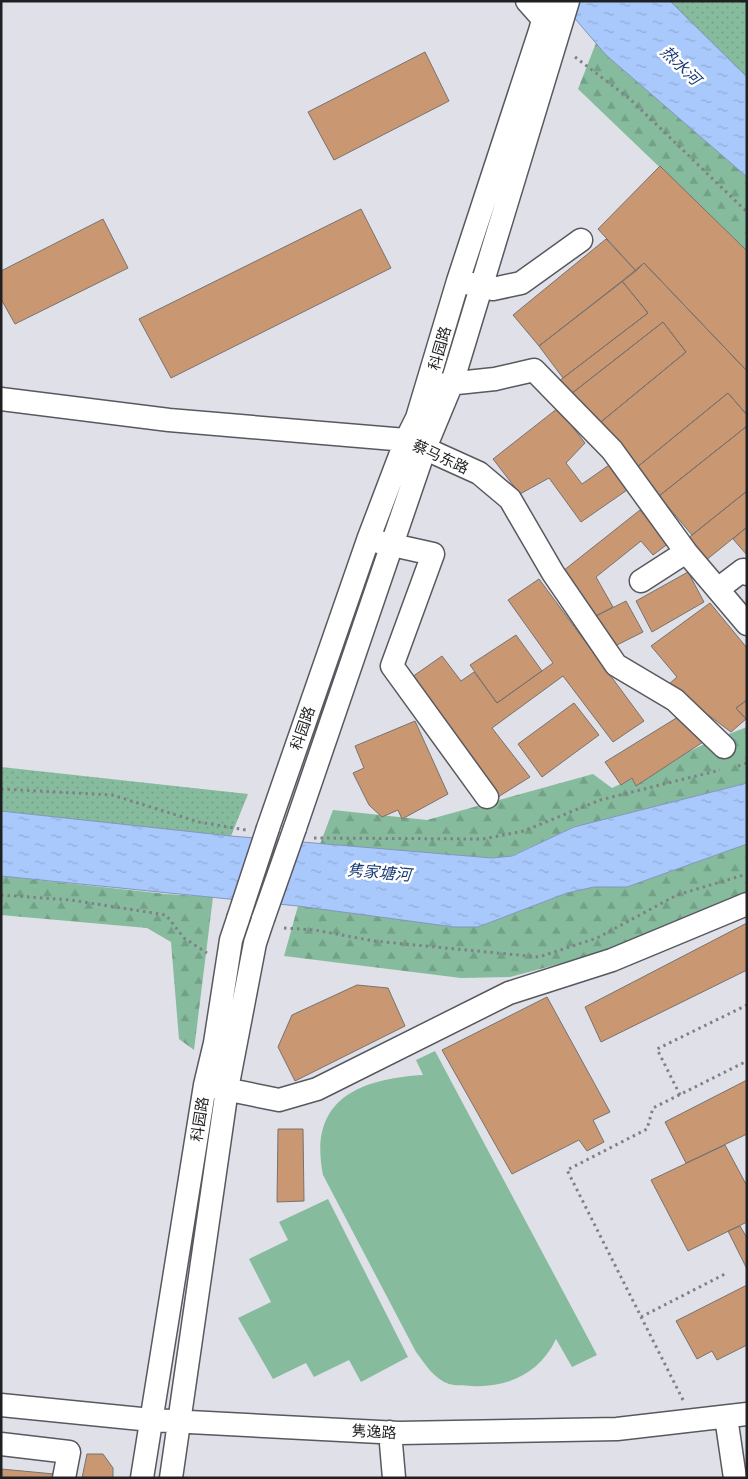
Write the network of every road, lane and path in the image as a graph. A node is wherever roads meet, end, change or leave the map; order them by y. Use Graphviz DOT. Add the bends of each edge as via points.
graph roads {
  1 [pos="568,1"];
  2 [pos="546,17"];
  3 [pos="747,212"];
  4 [pos="581,240"];
  5 [pos="458,281"];
  6 [pos="480,286"];
  7 [pos="452,383"];
  8 [pos="428,386"];
  9 [pos="1,399"];
  10 [pos="416,444"];
  11 [pos="368,540"];
  12 [pos="393,546"];
  13 [pos="686,552"];
  14 [pos="747,574"];
  15 [pos="641,581"];
  16 [pos="718,589"];
  17 [pos="747,624"];
  18 [pos="724,748"];
  19 [pos="1,789"];
  20 [pos="486,797"];
  21 [pos="243,830"];
  22 [pos="747,874"];
  23 [pos="1,895"];
  24 [pos="747,904"];
  25 [pos="262,923"];
  26 [pos="228,967"];
  27 [pos="747,1005"];
  28 [pos="747,1061"];
  29 [pos="205,1085"];
  30 [pos="227,1089"];
  31 [pos="680,1095"];
  32 [pos="725,1274"];
  33 [pos="641,1317"];
  34 [pos="1,1404"];
  35 [pos="736,1416"];
  36 [pos="151,1420"];
  37 [pos="179,1421"];
  38 [pos="693,1421"];
  39 [pos="390,1432"];
  40 [pos="1,1444"];
  41 [pos="64,1478"];
  42 [pos="142,1478"];
  43 [pos="170,1478"];
  44 [pos="394,1478"];
  45 [pos="735,1478"];
  1 -- 2 [label="street, 科园路"];
  2 -- 3 [label="path"];
  2 -- 5 [label="street, 科园路"];
  2 -- 6 [label="street, 科园路"];
  4 -- 6 [label="street" via="522,283 494,289"];
  5 -- 6 [label="street"];
  5 -- 8 [label="street, 科园路"];
  6 -- 7 [label="street, 科园路"];
  7 -- 8 [label="street"];
  7 -- 10 [label="street, 科园路"];
  7 -- 13 [label="street" via="534,370 612,450"];
  8 -- 10 [label="street, 科园路" via="417,418"];
  9 -- 10 [label="street, 蔡马东路" via="169,420"];
  10 -- 11 [label="street, 科园路"];
  10 -- 12 [label="street, 科园路"];
  10 -- 18 [label="street, 蔡马东路" via="479,473 510,499 553,573 616,665 675,700"];
  11 -- 12 [label="street"];
  11 -- 26 [label="street, 科园路, bridge" via="238,919"];
  12 -- 20 [label="street" via="434,554 392,666"];
  12 -- 25 [label="street, 科园路, bridge"];
  13 -- 15 [label="street"];
  13 -- 16 [label="street"];
  14 -- 16 [label="street" via="743,570"];
  16 -- 17 [label="street"];
  19 -- 21 [label="path" via="112,795 199,822"];
  22 -- 25 [label="path" via="677,895 597,938 539,957 374,941"];
  23 -- 26 [label="path" via="71,900 166,915 184,938"];
  24 -- 30 [label="street" via="612,960 509,993 317,1089 279,1100"];
  25 -- 30 [label="street, 科园路" via="255,943"];
  26 -- 29 [label="street, 科园路"];
  27 -- 31 [label="path" via="657,1049"];
  28 -- 31 [label="path"];
  29 -- 30 [label="street"];
  29 -- 36 [label="street, 科园路"];
  30 -- 37 [label="street, 科园路"];
  31 -- 33 [label="path" via="654,1108 647,1129 567,1170"];
  32 -- 33 [label="path"];
  33 -- 38 [label="path"];
  34 -- 36 [label="street, 隽逸路"];
  35 -- 38 [label="street, 隽逸路"];
  35 -- 45 [label="street"];
  36 -- 37 [label="street, 隽逸路"];
  36 -- 42 [label="street, 科园路"];
  37 -- 39 [label="street, 隽逸路"];
  37 -- 43 [label="street, 科园路"];
  38 -- 39 [label="street, 隽逸路" via="617,1429"];
  39 -- 44 [label="street"];
  40 -- 41 [label="street" via="69,1452"];
}
